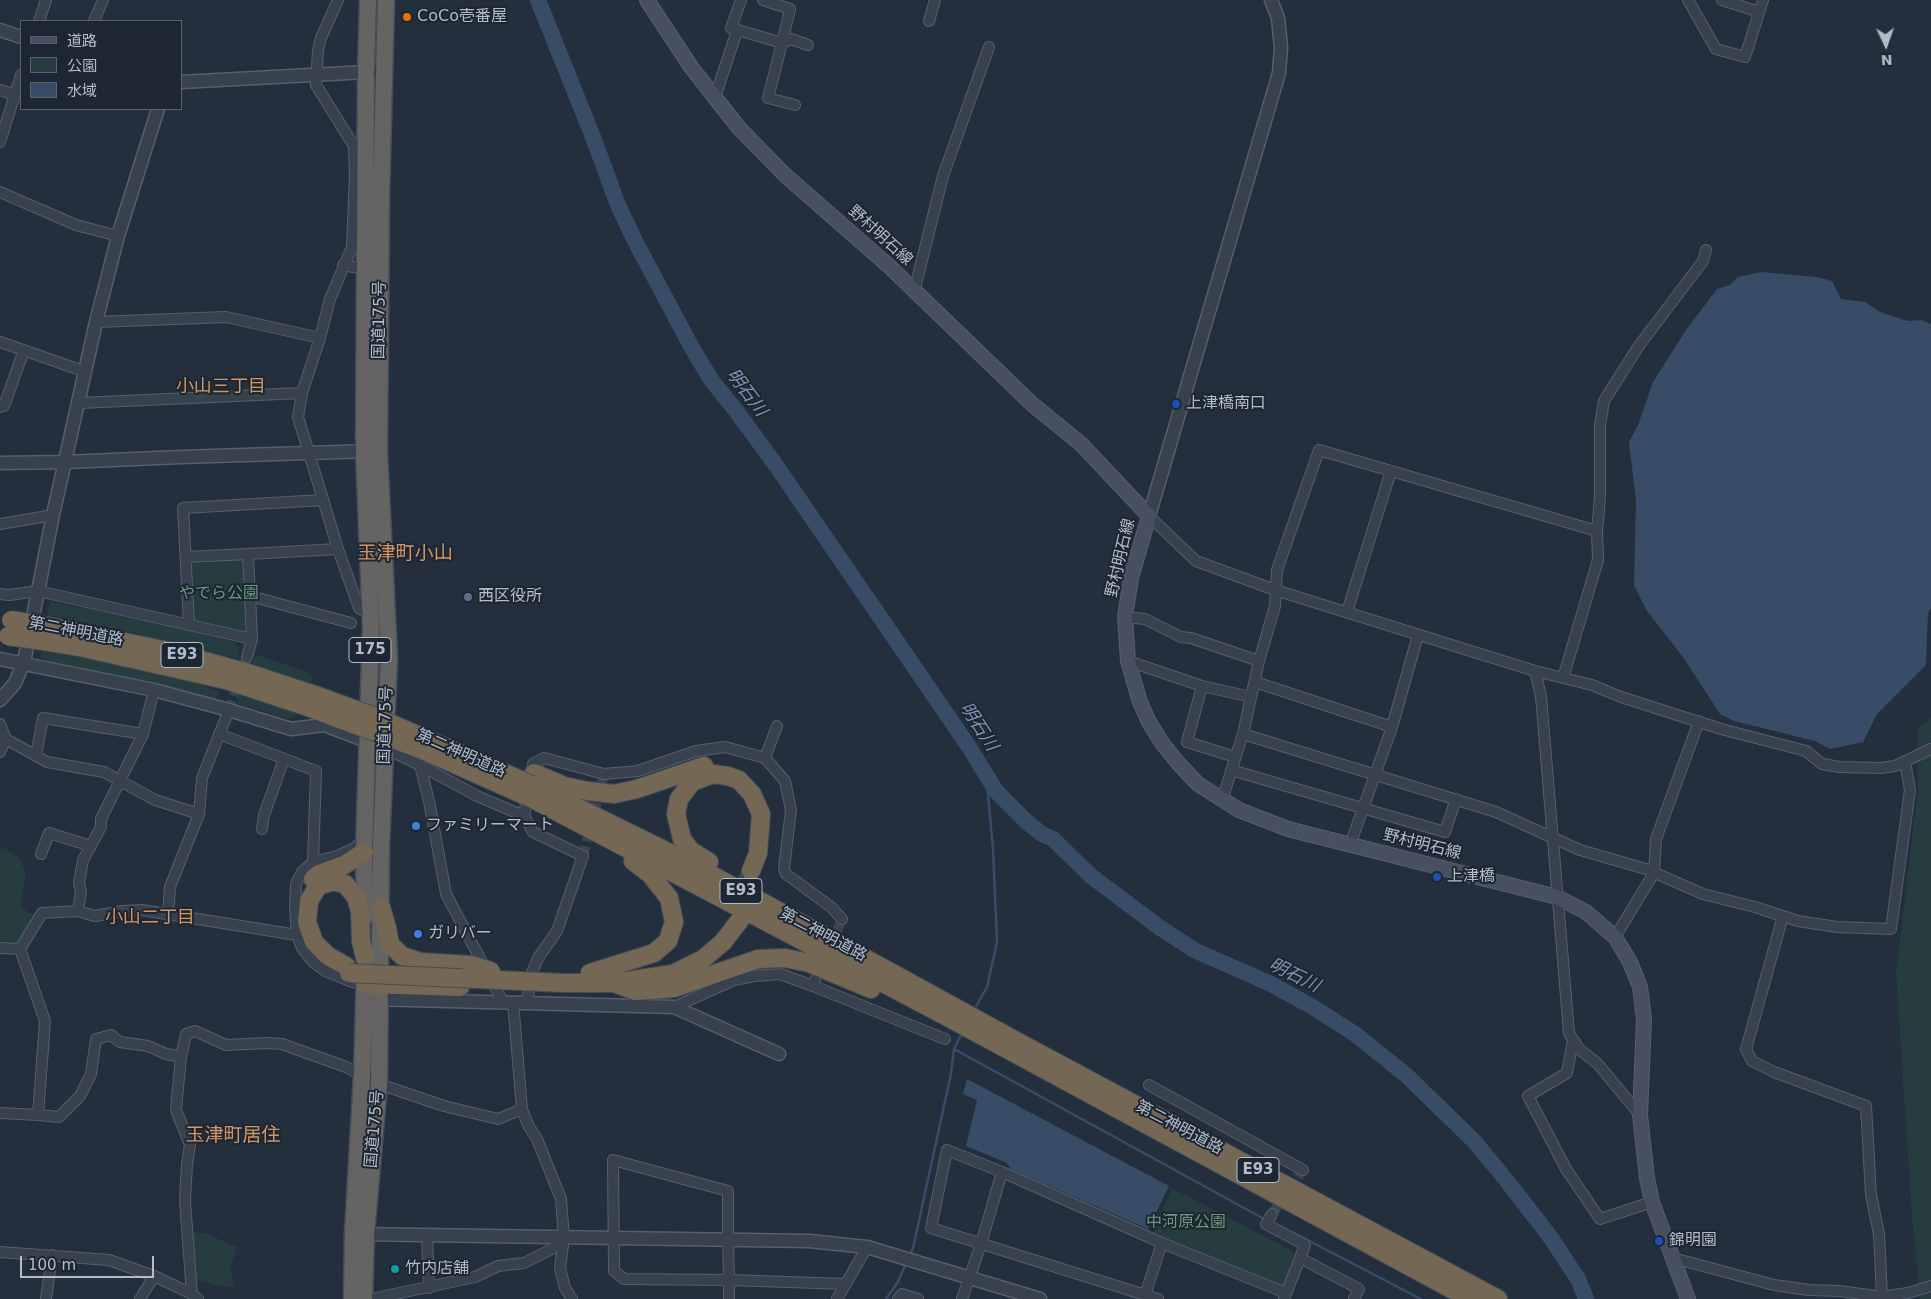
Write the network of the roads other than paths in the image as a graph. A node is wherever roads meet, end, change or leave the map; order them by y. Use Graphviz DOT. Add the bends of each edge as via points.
graph roads {
  1 [pos="46,0"];
  2 [pos="103,0"];
  3 [pos="338,0"];
  4 [pos="368,0"];
  5 [pos="386,0"];
  6 [pos="647,0"];
  7 [pos="741,0"];
  8 [pos="764,0"];
  9 [pos="935,0"];
  10 [pos="1271,0"];
  11 [pos="1688,0"];
  12 [pos="1722,0"];
  13 [pos="1763,0"];
  14 [pos="1759,12"];
  15 [pos="39,20"];
  16 [pos="94,20"];
  17 [pos="929,21"];
  18 [pos="0,30"];
  19 [pos="737,30"];
  20 [pos="20,37"];
  21 [pos="782,43"];
  22 [pos="808,45"];
  23 [pos="989,47"];
  24 [pos="385,71"];
  25 [pos="366,72"];
  26 [pos="317,75"];
  27 [pos="20,79"];
  28 [pos="182,82"];
  29 [pos="0,90"];
  30 [pos="15,95"];
  31 [pos="715,97"];
  32 [pos="795,105"];
  33 [pos="158,110"];
  34 [pos="0,142"];
  35 [pos="361,176"];
  36 [pos="0,192"];
  37 [pos="118,236"];
  38 [pos="1706,250"];
  39 [pos="343,265"];
  40 [pos="365,268"];
  41 [pos="914,292"];
  42 [pos="96,322"];
  43 [pos="320,338"];
  44 [pos="0,342"];
  45 [pos="24,350"];
  46 [pos="86,372"];
  47 [pos="302,394"];
  48 [pos="79,403"];
  49 [pos="0,407"];
  50 [pos="371,451"];
  51 [pos="309,453"];
  52 [pos="66,462"];
  53 [pos="0,463"];
  54 [pos="1391,471"];
  55 [pos="323,500"];
  56 [pos="53,515"];
  57 [pos="1149,516"];
  58 [pos="0,524"];
  59 [pos="1597,531"];
  60 [pos="338,549"];
  61 [pos="248,554"];
  62 [pos="186,557"];
  63 [pos="1275,590"];
  64 [pos="38,591"];
  65 [pos="0,594"];
  66 [pos="250,596"];
  67 [pos="1347,612"];
  68 [pos="370,615"];
  69 [pos="1125,617"];
  70 [pos="351,623"];
  71 [pos="189,625"];
  72 [pos="5,627"];
  73 [pos="1418,635"];
  74 [pos="252,638"];
  75 [pos="247,657"];
  76 [pos="0,658"];
  77 [pos="1259,661"];
  78 [pos="24,662"];
  79 [pos="1128,662"];
  80 [pos="1535,671"];
  81 [pos="1563,678"];
  82 [pos="1255,682"];
  83 [pos="1202,686"];
  84 [pos="154,690"];
  85 [pos="1251,697"];
  86 [pos="0,700"];
  87 [pos="311,701"];
  88 [pos="229,710"];
  89 [pos="1699,721"];
  90 [pos="0,724"];
  91 [pos="777,726"];
  92 [pos="1392,727"];
  93 [pos="143,734"];
  94 [pos="219,734"];
  95 [pos="1243,734"];
  96 [pos="6,739"];
  97 [pos="368,742"];
  98 [pos="385,748"];
  99 [pos="1931,749"];
  100 [pos="0,752"];
  101 [pos="36,754"];
  102 [pos="1236,757"];
  103 [pos="765,758"];
  104 [pos="284,759"];
  105 [pos="1905,762"];
  106 [pos="420,765"];
  107 [pos="1231,770"];
  108 [pos="1375,775"];
  109 [pos="121,781"];
  110 [pos="533,786"];
  111 [pos="1456,799"];
  112 [pos="1222,800"];
  113 [pos="1363,808"];
  114 [pos="199,814"];
  115 [pos="524,816"];
  116 [pos="262,829"];
  117 [pos="1553,838"];
  118 [pos="364,844"];
  119 [pos="616,844"];
  120 [pos="1350,845"];
  121 [pos="91,846"];
  122 [pos="41,854"];
  123 [pos="313,862"];
  124 [pos="1654,873"];
  125 [pos="1557,897"];
  126 [pos="381,907"];
  127 [pos="78,911"];
  128 [pos="168,915"];
  129 [pos="786,915"];
  130 [pos="1782,916"];
  131 [pos="842,919"];
  132 [pos="297,935"];
  133 [pos="1615,937"];
  134 [pos="0,948"];
  135 [pos="20,949"];
  136 [pos="365,958"];
  137 [pos="348,969"];
  138 [pos="590,972"];
  139 [pos="498,976"];
  140 [pos="560,977"];
  141 [pos="614,983"];
  142 [pos="372,992"];
  143 [pos="508,1002"];
  144 [pos="527,1002"];
  145 [pos="674,1007"];
  146 [pos="941,1012"];
  147 [pos="945,1038"];
  148 [pos="1574,1040"];
  149 [pos="1016,1048"];
  150 [pos="779,1054"];
  151 [pos="181,1056"];
  152 [pos="362,1075"];
  153 [pos="379,1084"];
  154 [pos="1149,1086"];
  155 [pos="522,1109"];
  156 [pos="0,1113"];
  157 [pos="38,1115"];
  158 [pos="1640,1115"];
  159 [pos="1303,1170"];
  160 [pos="1002,1172"];
  161 [pos="1652,1202"];
  162 [pos="1272,1214"];
  163 [pos="359,1234"];
  164 [pos="427,1235"];
  165 [pos="564,1238"];
  166 [pos="613,1239"];
  167 [pos="728,1240"];
  168 [pos="1162,1243"];
  169 [pos="982,1244"];
  170 [pos="867,1247"];
  171 [pos="0,1252"];
  172 [pos="52,1255"];
  173 [pos="1300,1258"];
  174 [pos="1673,1258"];
  175 [pos="154,1276"];
  176 [pos="970,1278"];
  177 [pos="730,1280"];
  178 [pos="846,1284"];
  179 [pos="1931,1286"];
  180 [pos="429,1288"];
  181 [pos="1145,1295"];
  182 [pos="195,1296"];
  183 [pos="1285,1296"];
  184 [pos="1882,1297"];
  185 [pos="46,1299"];
  186 [pos="140,1299"];
  187 [pos="352,1299"];
  188 [pos="364,1299"];
  189 [pos="371,1299"];
  190 [pos="572,1299"];
  191 [pos="729,1299"];
  192 [pos="837,1299"];
  193 [pos="898,1299"];
  194 [pos="918,1299"];
  195 [pos="962,1299"];
  196 [pos="1040,1299"];
  197 [pos="1158,1299"];
  198 [pos="1354,1299"];
  199 [pos="1470,1299"];
  200 [pos="1498,1299"];
  201 [pos="1688,1299"];
  1 -- 15 [label="street"];
  2 -- 16 [label="street"];
  3 -- 26 [label="street" via="321,38"];
  4 -- 25 [label="highway, 国道175号 / 175"];
  5 -- 24 [label="highway, 国道175号 / 175"];
  6 -- 31 [label="main road, 野村明石線"];
  7 -- 19 [label="street" via="731,28"];
  8 -- 21 [label="street" via="790,9"];
  9 -- 17 [label="street"];
  10 -- 57 [label="street" via="1278,18 1279,74"];
  11 -- 14 [label="street" via="1716,49 1744,57"];
  12 -- 14 [label="street"];
  13 -- 14 [label="street"];
  18 -- 20 [label="street"];
  19 -- 21 [label="street"];
  19 -- 31 [label="street"];
  21 -- 22 [label="street" via="791,39"];
  21 -- 32 [label="street" via="768,98"];
  23 -- 41 [label="street" via="943,176"];
  24 -- 25 [label="street"];
  24 -- 50 [label="highway, 国道175号 / 175"];
  25 -- 26 [label="street"];
  25 -- 35 [label="highway, 国道175号 / 175"];
  26 -- 28 [label="street"];
  26 -- 35 [label="street" via="316,85 354,146"];
  27 -- 30 [label="street"];
  29 -- 30 [label="street"];
  30 -- 34 [label="street"];
  31 -- 41 [label="main road, 野村明石線" via="739,128 786,175"];
  33 -- 37 [label="street"];
  35 -- 39 [label="street" via="352,247"];
  35 -- 40 [label="highway, 国道175号 / 175"];
  36 -- 37 [label="street" via="76,225"];
  37 -- 42 [label="street"];
  38 -- 59 [label="street" via="1703,260 1638,347 1604,401 1600,425"];
  39 -- 40 [label="street"];
  39 -- 43 [label="street"];
  40 -- 50 [label="highway, 国道175号 / 175"];
  41 -- 57 [label="main road, 野村明石線" via="1032,404 1081,444"];
  42 -- 43 [label="street" via="226,317"];
  42 -- 46 [label="street"];
  43 -- 47 [label="street"];
  44 -- 45 [label="street"];
  45 -- 46 [label="street"];
  45 -- 49 [label="street" via="4,406"];
  46 -- 48 [label="street"];
  47 -- 48 [label="street"];
  47 -- 51 [label="street" via="298,417"];
  48 -- 52 [label="street"];
  50 -- 51 [label="street"];
  50 -- 68 [label="highway, 国道175号 / 175"];
  50 -- 98 [label="highway, 国道175号 / 175" via="389,658"];
  51 -- 52 [label="street"];
  51 -- 55 [label="street"];
  52 -- 53 [label="street"];
  52 -- 56 [label="street"];
  54 -- 59 [label="street"];
  54 -- 63 [label="street" via="1319,450 1285,545"];
  54 -- 67 [label="street"];
  55 -- 60 [label="street"];
  55 -- 62 [label="street" via="183,508"];
  56 -- 58 [label="street"];
  56 -- 64 [label="street"];
  57 -- 63 [label="street" via="1196,561"];
  57 -- 69 [label="main road, 野村明石線" via="1131,578"];
  59 -- 81 [label="street" via="1598,560"];
  60 -- 61 [label="street"];
  60 -- 68 [label="street" via="360,608"];
  61 -- 62 [label="street"];
  61 -- 66 [label="street"];
  62 -- 71 [label="street"];
  63 -- 67 [label="street"];
  63 -- 77 [label="street" via="1275,606"];
  64 -- 65 [label="street"];
  64 -- 71 [label="street"];
  64 -- 78 [label="street"];
  66 -- 70 [label="street"];
  66 -- 74 [label="street"];
  67 -- 73 [label="street"];
  68 -- 97 [label="highway, 国道175号 / 175"];
  69 -- 77 [label="street" via="1145,619 1181,637"];
  69 -- 79 [label="main road, 野村明石線"];
  71 -- 74 [label="street"];
  72 -- 87 [label="highway, 第二神明道路 / E93, bridge" via="45,634 80,647"];
  73 -- 80 [label="street"];
  73 -- 92 [label="street"];
  74 -- 75 [label="street"];
  76 -- 78 [label="street"];
  77 -- 82 [label="street"];
  78 -- 84 [label="street"];
  78 -- 86 [label="street" via="15,683"];
  79 -- 83 [label="street"];
  79 -- 112 [label="main road, 野村明石線" via="1140,702 1162,743 1198,784"];
  80 -- 81 [label="street"];
  80 -- 117 [label="street" via="1541,696"];
  81 -- 89 [label="street"];
  82 -- 85 [label="street"];
  82 -- 92 [label="street"];
  83 -- 85 [label="street"];
  83 -- 102 [label="street" via="1187,742"];
  84 -- 88 [label="street"];
  84 -- 93 [label="street"];
  85 -- 95 [label="street"];
  87 -- 110 [label="highway, 第二神明道路 / E93, bridge" via="423,750"];
  87 -- 110 [label="highway, 第二神明道路 / E93, bridge" via="458,744"];
  88 -- 94 [label="street"];
  88 -- 97 [label="street" via="291,729 324,725"];
  89 -- 105 [label="street" via="1806,751 1822,764 1881,768"];
  89 -- 124 [label="street" via="1656,839"];
  90 -- 96 [label="street"];
  91 -- 103 [label="street"];
  92 -- 108 [label="street"];
  93 -- 101 [label="street" via="43,718"];
  93 -- 109 [label="street"];
  94 -- 104 [label="street"];
  94 -- 114 [label="street" via="202,778"];
  95 -- 102 [label="street"];
  95 -- 108 [label="street"];
  96 -- 100 [label="street"];
  96 -- 101 [label="street"];
  97 -- 98 [label="street"];
  97 -- 118 [label="highway, 国道175号 / 175"];
  98 -- 106 [label="street"];
  98 -- 126 [label="highway, 国道175号 / 175"];
  99 -- 105 [label="street"];
  101 -- 109 [label="street" via="47,762 104,772"];
  102 -- 107 [label="street"];
  103 -- 115 [label="street" via="725,747 696,751 638,772 604,774 544,758 533,764"];
  103 -- 131 [label="street" via="785,781 791,810 786,874"];
  104 -- 116 [label="street"];
  104 -- 123 [label="street" via="316,771"];
  105 -- 130 [label="street" via="1910,790 1891,929 1837,927"];
  106 -- 115 [label="street" via="477,796"];
  106 -- 143 [label="street" via="430,801 446,894"];
  107 -- 112 [label="street"];
  107 -- 113 [label="street"];
  108 -- 111 [label="street"];
  108 -- 113 [label="street"];
  109 -- 114 [label="street" via="155,800"];
  109 -- 121 [label="street"];
  110 -- 119 [label="highway, 第二神明道路 / E93"];
  110 -- 129 [label="highway, 第二神明道路 / E93" via="678,857"];
  110 -- 129 [label="highway" via="564,786 614,794 637,790 704,766 733,767 756,783 770,808 770,837 755,875 761,814 752,794 739,780 713,774 692,782 679,799 676,814 682,839 690,850 765,895"];
  111 -- 113 [label="street" via="1445,832"];
  111 -- 117 [label="street" via="1496,812"];
  112 -- 120 [label="main road, 野村明石線" via="1288,829"];
  113 -- 120 [label="street"];
  114 -- 128 [label="street" via="170,887"];
  115 -- 144 [label="street" via="533,832 583,856 557,931 538,958 531,975"];
  117 -- 124 [label="street"];
  117 -- 125 [label="street"];
  118 -- 123 [label="street"];
  118 -- 136 [label="highway, 国道175号 / 175"];
  118 -- 137 [label="highway" via="344,865 319,874 304,890 300,908 299,923 310,951 333,968"];
  119 -- 138 [label="highway" via="650,874 669,898 674,922 668,941 654,954"];
  119 -- 146 [label="highway, 第二神明道路 / E93"];
  120 -- 125 [label="main road, 野村明石線"];
  121 -- 122 [label="street" via="49,833"];
  121 -- 127 [label="street" via="83,860"];
  123 -- 132 [label="street" via="302,872 296,884"];
  124 -- 130 [label="street" via="1703,894"];
  124 -- 133 [label="street"];
  125 -- 133 [label="main road, 野村明石線" via="1586,912"];
  125 -- 148 [label="street" via="1569,1033"];
  126 -- 139 [label="highway, bridge" via="390,944 402,956 421,962 471,965"];
  126 -- 142 [label="highway, 国道175号 / 175"];
  127 -- 128 [label="street" via="95,916 142,910"];
  127 -- 135 [label="street" via="42,913"];
  128 -- 132 [label="street"];
  129 -- 146 [label="highway, 第二神明道路 / E93"];
  130 -- 184 [label="street" via="1746,1048 1752,1061 1774,1072 1866,1106 1871,1195 1880,1234"];
  132 -- 142 [label="street" via="302,948 325,971"];
  133 -- 158 [label="main road, 野村明石線" via="1640,987 1644,1019"];
  134 -- 135 [label="street"];
  135 -- 157 [label="street" via="45,1021"];
  136 -- 137 [label="highway" via="356,897 340,882 318,886 309,900 307,922 314,942"];
  136 -- 142 [label="highway, 国道175号 / 175"];
  137 -- 139 [label="highway, bridge"];
  138 -- 140 [label="highway"];
  138 -- 141 [label="highway" via="615,974 668,966 688,957 735,917 723,942 703,960 673,974"];
  139 -- 140 [label="highway"];
  139 -- 142 [label="highway, bridge" via="460,987"];
  140 -- 141 [label="highway"];
  141 -- 146 [label="highway" via="636,991 674,988 758,959 785,958"];
  142 -- 143 [label="street"];
  142 -- 152 [label="highway, 国道175号 / 175"];
  142 -- 153 [label="highway, 国道175号 / 175"];
  143 -- 144 [label="street"];
  143 -- 155 [label="street"];
  144 -- 145 [label="street"];
  145 -- 147 [label="street" via="734,980 780,974 814,983"];
  145 -- 150 [label="street"];
  146 -- 149 [label="highway, 第二神明道路 / E93"];
  146 -- 149 [label="highway, 第二神明道路 / E93" via="995,1044"];
  148 -- 158 [label="street"];
  148 -- 161 [label="street" via="1567,1073 1528,1096 1566,1169 1600,1219"];
  149 -- 199 [label="highway, 第二神明道路 / E93"];
  149 -- 200 [label="highway, 第二神明道路 / E93"];
  151 -- 152 [label="street" via="186,1034 196,1031 226,1045 282,1044"];
  151 -- 157 [label="street" via="120,1042 111,1035 96,1039 91,1074 80,1096 59,1117"];
  151 -- 182 [label="street" via="176,1110 190,1145 185,1201"];
  152 -- 153 [label="street"];
  152 -- 163 [label="highway, 国道175号 / 175"];
  153 -- 155 [label="street" via="444,1106 498,1119"];
  153 -- 163 [label="highway, 国道175号 / 175"];
  154 -- 159 [label="street"];
  155 -- 165 [label="street" via="562,1199"];
  156 -- 157 [label="street"];
  158 -- 161 [label="main road, 野村明石線" via="1646,1178"];
  160 -- 168 [label="street"];
  160 -- 169 [label="street"];
  160 -- 169 [label="street" via="947,1150 931,1228"];
  161 -- 174 [label="main road, 野村明石線"];
  162 -- 173 [label="street" via="1266,1224 1305,1245"];
  163 -- 164 [label="street"];
  163 -- 187 [label="highway, 国道175号 / 175"];
  163 -- 188 [label="highway, 国道175号 / 175"];
  164 -- 165 [label="street"];
  164 -- 180 [label="street"];
  165 -- 166 [label="street"];
  165 -- 180 [label="street" via="524,1264 498,1266 474,1277"];
  165 -- 190 [label="street" via="560,1268 565,1288"];
  166 -- 167 [label="street"];
  166 -- 167 [label="street" via="613,1160 728,1191"];
  166 -- 177 [label="street" via="614,1271 624,1279"];
  167 -- 170 [label="street" via="810,1241"];
  167 -- 177 [label="street"];
  168 -- 181 [label="street"];
  168 -- 183 [label="street"];
  169 -- 176 [label="street"];
  169 -- 181 [label="street"];
  170 -- 176 [label="street"];
  170 -- 178 [label="street"];
  171 -- 172 [label="street"];
  172 -- 175 [label="street" via="109,1260"];
  172 -- 185 [label="street"];
  173 -- 183 [label="street"];
  173 -- 198 [label="street" via="1359,1289"];
  174 -- 184 [label="street" via="1774,1285"];
  174 -- 201 [label="main road, 野村明石線"];
  175 -- 182 [label="street"];
  175 -- 186 [label="street"];
  176 -- 195 [label="street"];
  176 -- 196 [label="street"];
  177 -- 178 [label="street"];
  177 -- 191 [label="street"];
  178 -- 192 [label="street"];
  179 -- 184 [label="street"];
  180 -- 189 [label="street"];
  181 -- 197 [label="street"];
  193 -- 194 [label="street" via="902,1294"];
}
